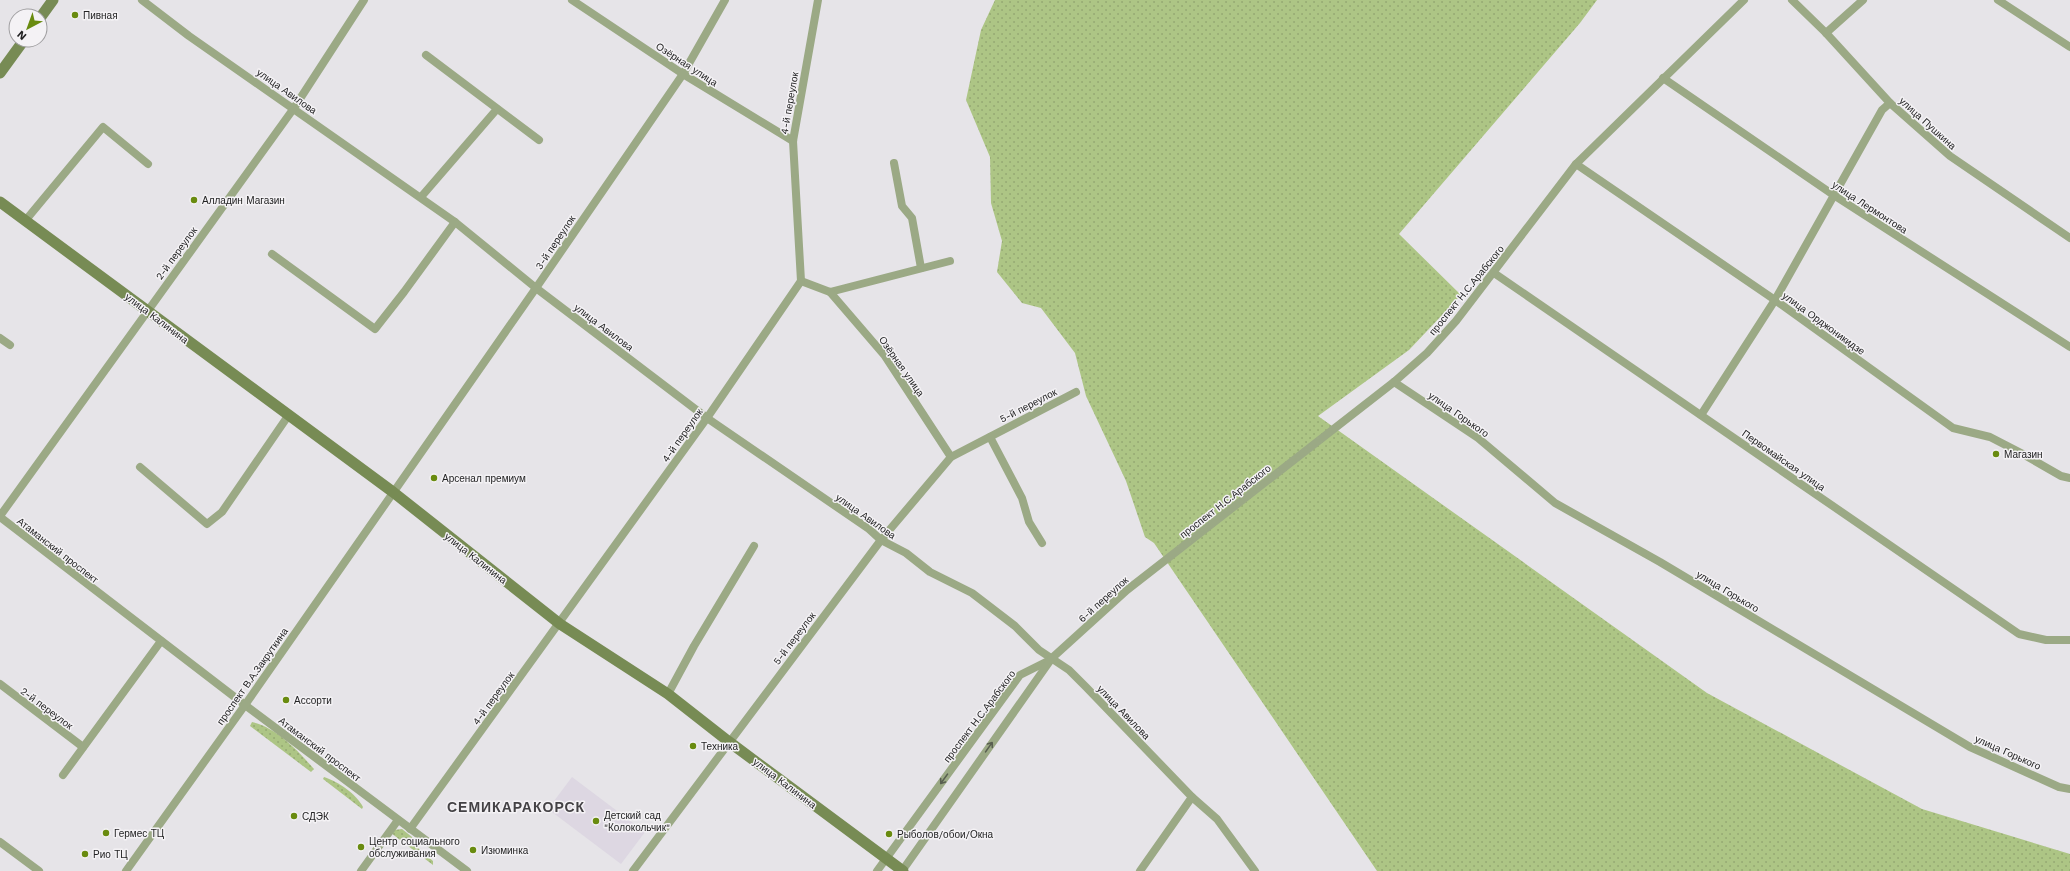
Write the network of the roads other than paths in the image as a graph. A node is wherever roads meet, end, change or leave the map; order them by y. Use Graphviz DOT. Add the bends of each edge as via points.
graph roads {
  1 [pos="142,0"];
  2 [pos="364,0"];
  3 [pos="572,0"];
  4 [pos="726,0"];
  5 [pos="818,0"];
  6 [pos="1744,0"];
  7 [pos="1792,0"];
  8 [pos="1863,0"];
  9 [pos="1998,0"];
  10 [pos="1826,33"];
  11 [pos="2070,47"];
  12 [pos="18,48"];
  13 [pos="426,55"];
  14 [pos="0,73"];
  15 [pos="683,74"];
  16 [pos="1663,78"];
  17 [pos="1890,103"];
  18 [pos="294,108"];
  19 [pos="497,109"];
  20 [pos="539,140"];
  21 [pos="793,140"];
  22 [pos="894,163"];
  23 [pos="148,164"];
  24 [pos="1576,164"];
  25 [pos="1835,196"];
  26 [pos="421,197"];
  27 [pos="0,202"];
  28 [pos="25,221"];
  29 [pos="455,222"];
  30 [pos="2070,238"];
  31 [pos="272,254"];
  32 [pos="950,261"];
  33 [pos="921,268"];
  34 [pos="1494,273"];
  35 [pos="801,281"];
  36 [pos="536,288"];
  37 [pos="830,292"];
  38 [pos="1775,300"];
  39 [pos="147,311"];
  40 [pos="0,338"];
  41 [pos="10,345"];
  42 [pos="2070,347"];
  43 [pos="1394,382"];
  44 [pos="1076,392"];
  45 [pos="1701,415"];
  46 [pos="288,416"];
  47 [pos="707,418"];
  48 [pos="990,437"];
  49 [pos="951,457"];
  50 [pos="140,467"];
  51 [pos="2070,478"];
  52 [pos="393,492"];
  53 [pos="0,517"];
  54 [pos="881,540"];
  55 [pos="1042,543"];
  56 [pos="754,546"];
  57 [pos="1169,557"];
  58 [pos="560,624"];
  59 [pos="2070,640"];
  60 [pos="161,641"];
  61 [pos="1052,658"];
  62 [pos="0,684"];
  63 [pos="668,694"];
  64 [pos="245,705"];
  65 [pos="728,742"];
  66 [pos="83,747"];
  67 [pos="63,775"];
  68 [pos="2070,789"];
  69 [pos="1192,797"];
  70 [pos="398,820"];
  71 [pos="410,829"];
  72 [pos="0,842"];
  73 [pos="886,859"];
  74 [pos="39,871"];
  75 [pos="126,871"];
  76 [pos="361,871"];
  77 [pos="467,871"];
  78 [pos="633,871"];
  79 [pos="877,871"];
  80 [pos="903,871"];
  81 [pos="1140,871"];
  82 [pos="1255,871"];
  1 -- 18 [label="street, улица Авилова" via="189,36"];
  2 -- 18 [label="street, 2-й переулок"];
  3 -- 15 [label="street, Озёрная улица"];
  4 -- 15 [label="street, 3-й переулок"];
  5 -- 21 [label="street, 4-й переулок"];
  6 -- 16 [label="street, проспект Н.С.Арабского"];
  7 -- 10 [label="street, улица Пушкина"];
  8 -- 10 [label="street"];
  9 -- 11 [label="street"];
  10 -- 17 [label="street, улица Пушкина"];
  12 -- 14 [label="main road"];
  13 -- 19 [label="street"];
  15 -- 21 [label="street, Озёрная улица"];
  15 -- 36 [label="street, 3-й переулок"];
  16 -- 24 [label="street, проспект Н.С.Арабского"];
  16 -- 25 [label="street, улица Лермонтова"];
  17 -- 25 [label="street" via="1882,110"];
  17 -- 30 [label="street, улица Пушкина" via="1950,156"];
  18 -- 26 [label="street, улица Авилова"];
  18 -- 39 [label="street, 2-й переулок"];
  19 -- 20 [label="street"];
  19 -- 26 [label="street"];
  21 -- 35 [label="street, 4-й переулок"];
  22 -- 33 [label="street" via="902,206 912,218"];
  23 -- 28 [label="street" via="104,126"];
  24 -- 34 [label="street, проспект Н.С.Арабского"];
  24 -- 38 [label="street, улица Орджоникидзе"];
  25 -- 38 [label="street"];
  25 -- 42 [label="street, улица Лермонтова"];
  26 -- 29 [label="street, улица Авилова"];
  27 -- 28 [label="main road, улица Калинина"];
  28 -- 39 [label="main road, улица Калинина"];
  29 -- 31 [label="street" via="375,329"];
  29 -- 36 [label="street, улица Авилова"];
  32 -- 33 [label="street"];
  33 -- 37 [label="street"];
  34 -- 43 [label="street, проспект Н.С.Арабского" via="1427,353"];
  34 -- 45 [label="street, Первомайская улица"];
  35 -- 37 [label="street"];
  35 -- 47 [label="street, 4-й переулок"];
  36 -- 47 [label="street, улица Авилова"];
  36 -- 52 [label="street, 3-й переулок"];
  37 -- 49 [label="street, Озёрная улица" via="885,356"];
  38 -- 45 [label="street"];
  38 -- 51 [label="street, улица Орджоникидзе" via="1953,428 1990,438 2061,476"];
  39 -- 46 [label="main road, улица Калинина"];
  39 -- 53 [label="street, 2-й переулок"];
  40 -- 41 [label="street"];
  43 -- 57 [label="street, проспект Н.С.Арабского"];
  43 -- 68 [label="street, улица Горького" via="1478,438 1555,503 1660,562 1970,747"];
  44 -- 48 [label="street, 5-й переулок"];
  45 -- 59 [label="street, Первомайская улица" via="2019,634 2046,640"];
  46 -- 50 [label="street" via="222,512 207,524"];
  46 -- 52 [label="main road, улица Калинина"];
  47 -- 54 [label="street, улица Авилова"];
  47 -- 58 [label="street, 4-й переулок"];
  48 -- 49 [label="street, 5-й переулок"];
  48 -- 55 [label="street"];
  49 -- 54 [label="street, 5-й переулок"];
  52 -- 58 [label="main road, улица Калинина"];
  52 -- 64 [label="street, проспект В.А.Закруткина"];
  53 -- 60 [label="street, Атаманский проспект"];
  54 -- 61 [label="street, улица Авилова" via="906,553 930,572 972,593"];
  54 -- 65 [label="street, 5-й переулок"];
  56 -- 63 [label="street"];
  57 -- 61 [label="street, 6-й переулок" via="1127,590"];
  58 -- 63 [label="main road, улица Калинина"];
  58 -- 71 [label="street, 4-й переулок"];
  60 -- 64 [label="street, Атаманский проспект"];
  60 -- 66 [label="street"];
  61 -- 69 [label="street, улица Авилова" via="1069,670"];
  61 -- 73 [label="street, проспект Н.С.Арабского, one-way" via="1020,675"];
  80 -- 61 [label="street, one-way"];
  62 -- 66 [label="street, 2-й переулок"];
  63 -- 65 [label="main road, улица Калинина"];
  64 -- 70 [label="street, Атаманский проспект"];
  64 -- 75 [label="street, проспект В.А.Закруткина"];
  65 -- 73 [label="main road, улица Калинина"];
  65 -- 78 [label="street, 5-й переулок"];
  66 -- 67 [label="street"];
  69 -- 81 [label="street"];
  69 -- 82 [label="street, улица Авилова" via="1217,819"];
  70 -- 71 [label="street, Атаманский проспект"];
  70 -- 76 [label="street"];
  71 -- 77 [label="street, Атаманский проспект"];
  72 -- 74 [label="street"];
  73 -- 79 [label="street, проспект Н.С.Арабского"];
  73 -- 80 [label="main road, улица Калинина"];
}
